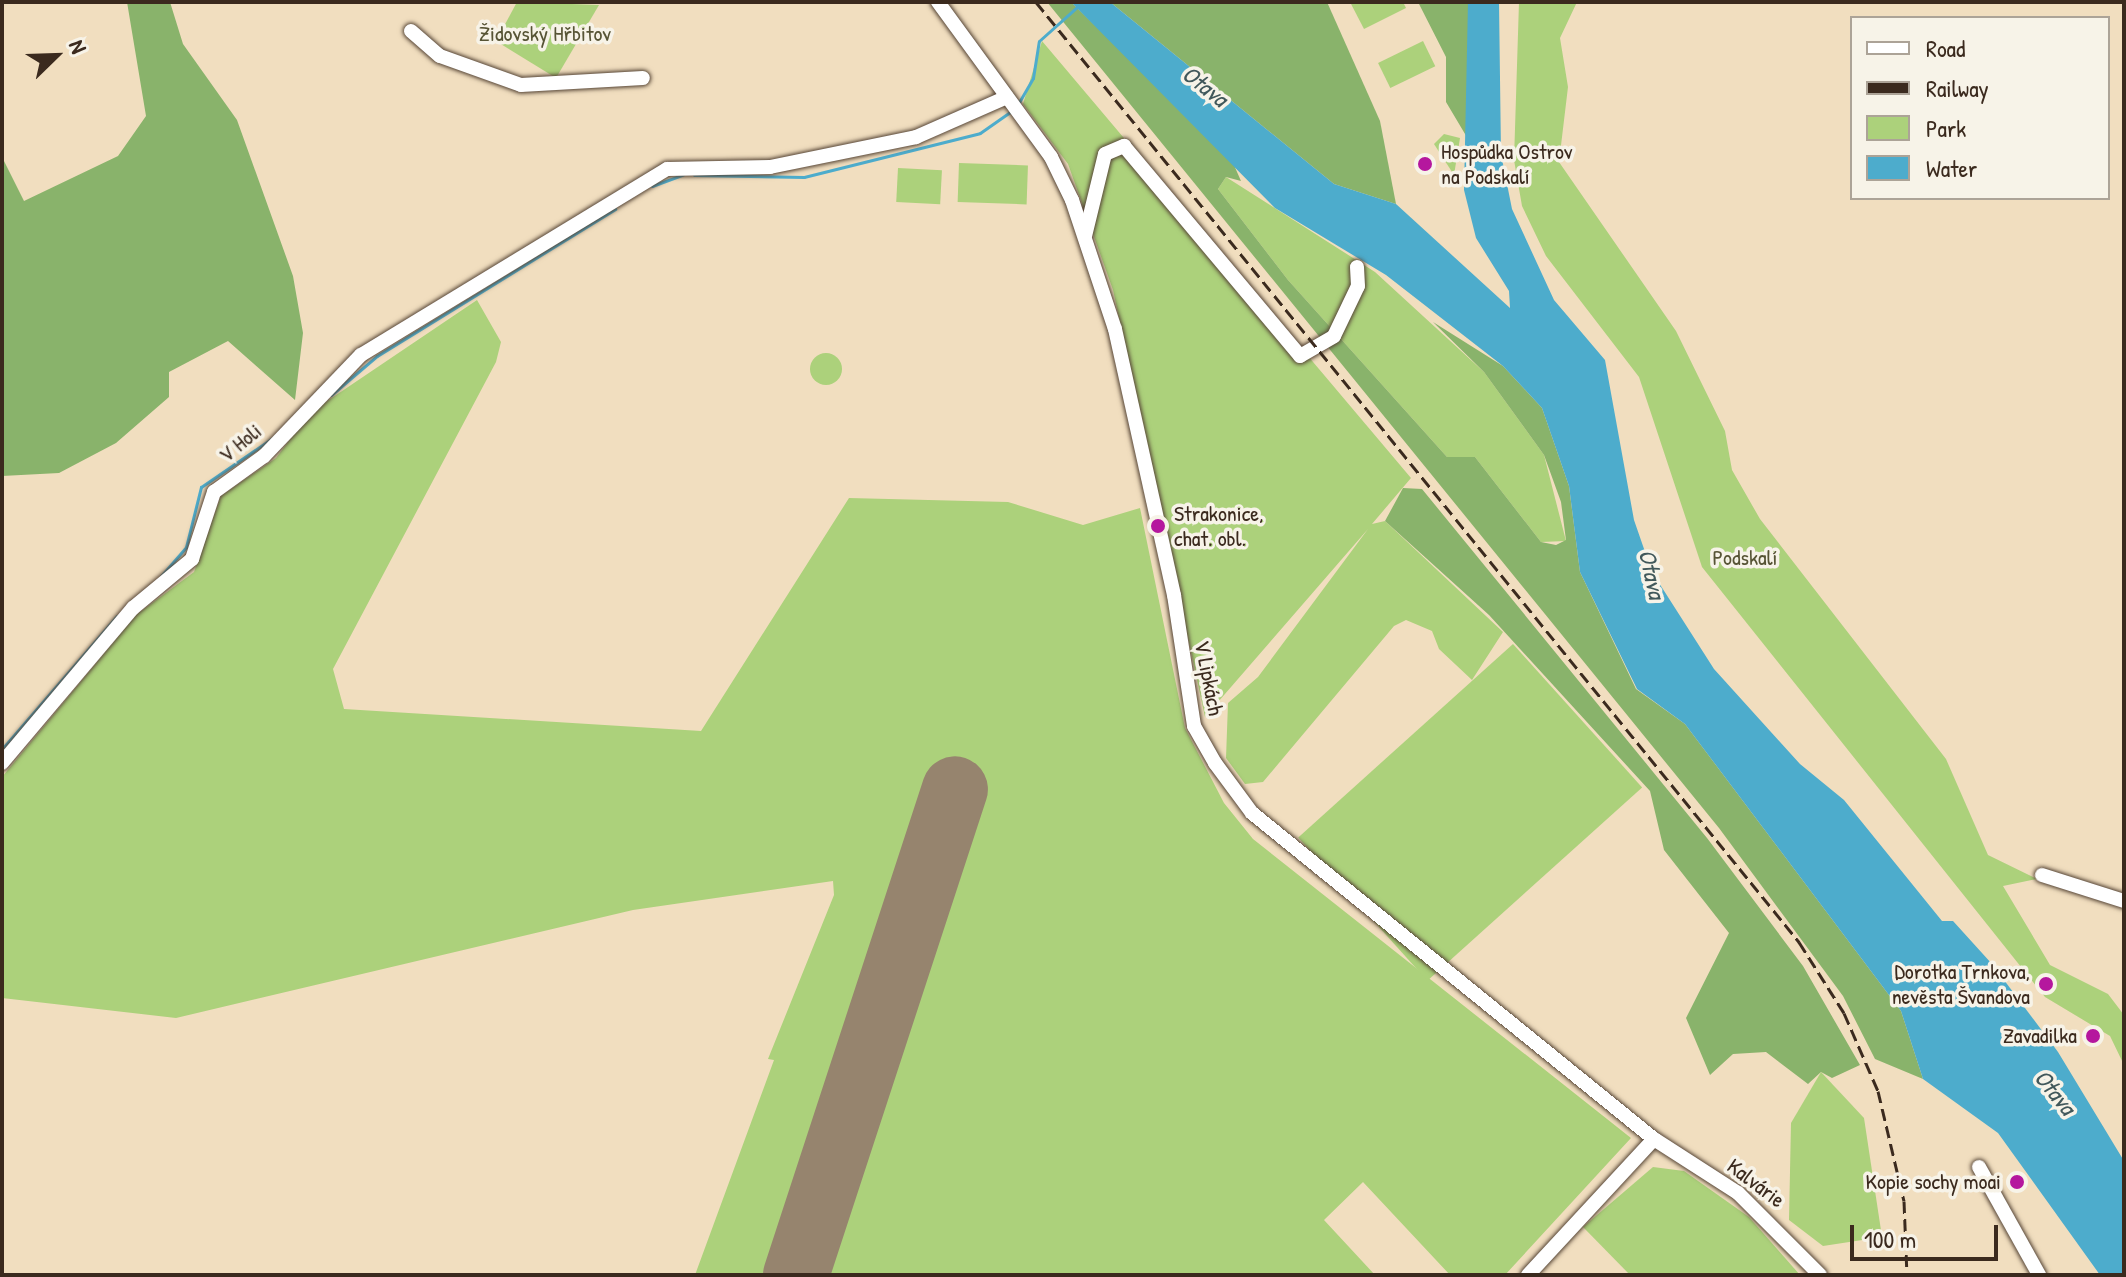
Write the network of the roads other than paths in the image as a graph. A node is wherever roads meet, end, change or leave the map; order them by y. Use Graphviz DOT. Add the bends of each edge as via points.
graph roads {
  1 [pos="938,2"];
  2 [pos="411,31"];
  3 [pos="643,78"];
  4 [pos="1007,97"];
  5 [pos="1085,236"];
  6 [pos="1357,267"];
  7 [pos="2,763"];
  8 [pos="2042,875"];
  9 [pos="2124,901"];
  10 [pos="1654,1139"];
  11 [pos="1979,1167"];
  12 [pos="1528,1275"];
  13 [pos="1820,1275"];
  14 [pos="2039,1275"];
  1 -- 4 [label="street, V Lipkách"];
  2 -- 3 [label="street" via="429,50 506,82"];
  4 -- 5 [label="street, V Lipkách" via="1051,157"];
  4 -- 7 [label="street, V Holi" via="916,137 770,167 667,169 361,355 264,456 214,492 192,559 133,608"];
  5 -- 6 [label="street" via="1105,154 1124,146 1300,356 1334,336 1358,286"];
  5 -- 10 [label="street, V Lipkách" via="1115,329 1174,595 1183,681 1194,726 1215,763 1252,813"];
  8 -- 9 [label="street"];
  10 -- 12 [label="street"];
  10 -- 13 [label="street, Kalvárie" via="1738,1193"];
  11 -- 14 [label="street"];
}
